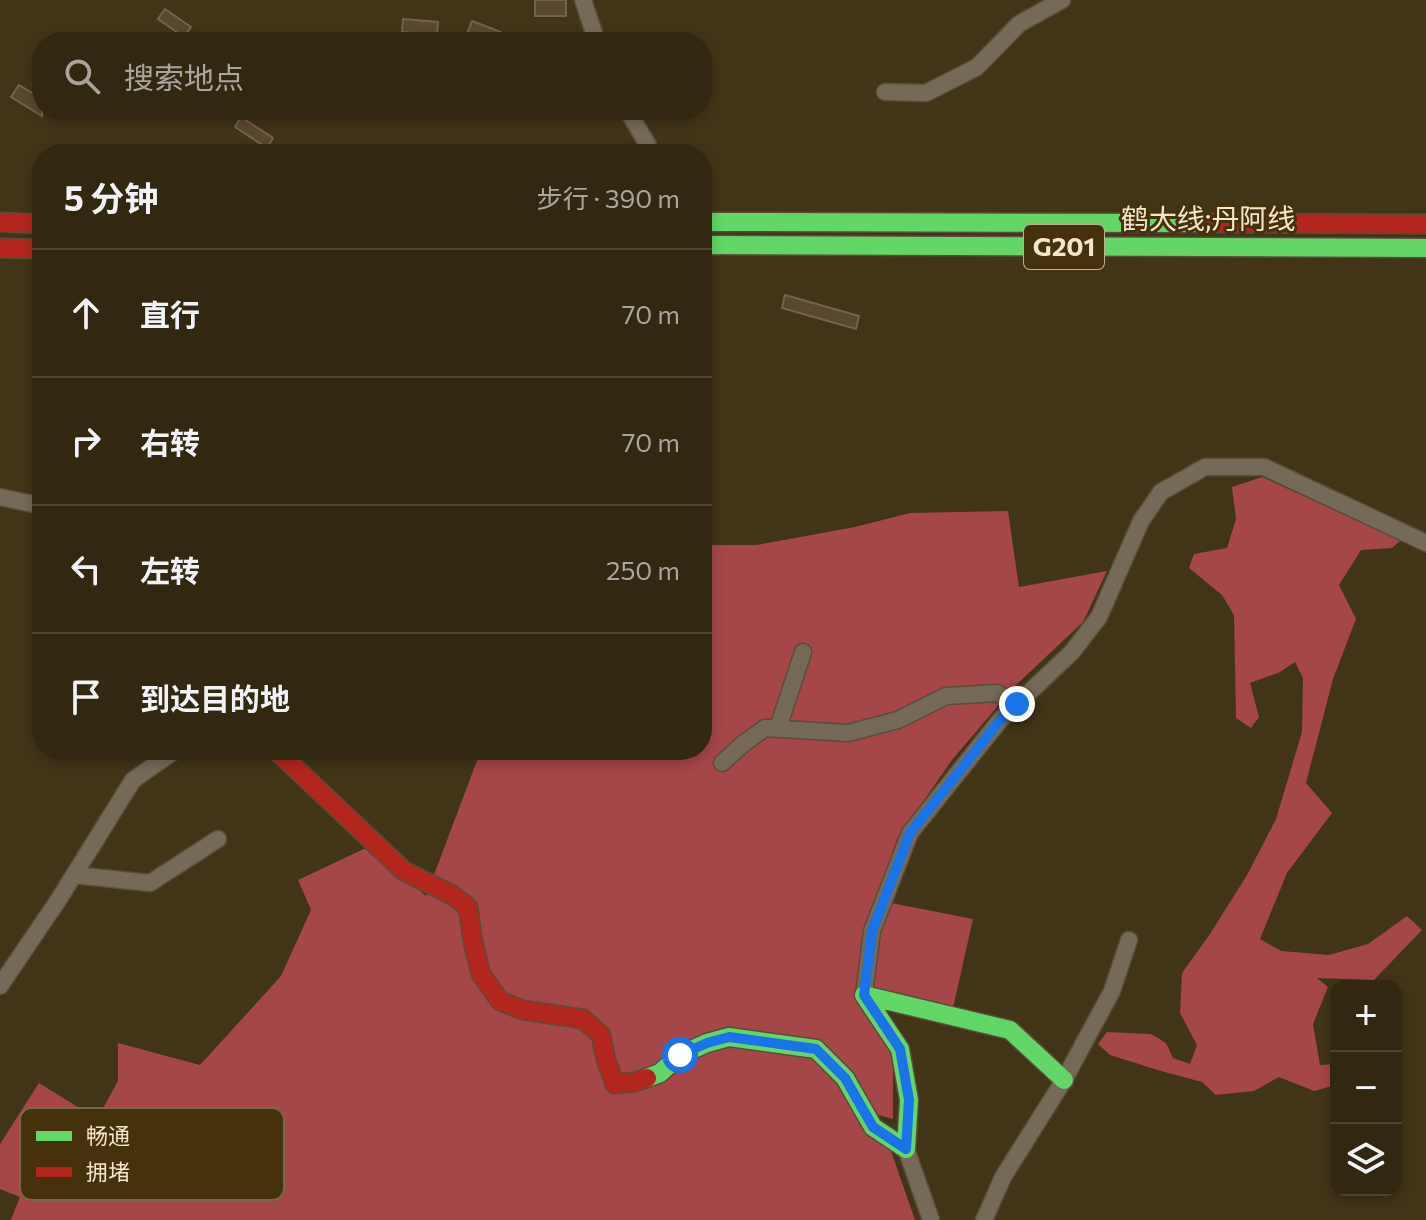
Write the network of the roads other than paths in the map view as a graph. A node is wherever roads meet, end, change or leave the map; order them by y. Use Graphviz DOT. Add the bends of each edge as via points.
graph roads {
  1 [pos="583,0"];
  2 [pos="1062,0"];
  3 [pos="594,32"];
  4 [pos="885,92"];
  5 [pos="633,120"];
  6 [pos="647,144"];
  7 [pos="0,222"];
  8 [pos="712,222"];
  9 [pos="32,224"];
  10 [pos="1426,224"];
  11 [pos="712,245"];
  12 [pos="0,248"];
  13 [pos="1426,248"];
  14 [pos="32,249"];
  15 [pos="0,497"];
  16 [pos="32,504"];
  17 [pos="1426,543"];
  18 [pos="803,652"];
  19 [pos="1017,704"];
  20 [pos="778,728"];
  21 [pos="162,760"];
  22 [pos="287,760"];
  23 [pos="722,763"];
  24 [pos="218,839"];
  25 [pos="74,875"];
  26 [pos="1129,940"];
  27 [pos="0,986"];
  28 [pos="864,995"];
  29 [pos="1064,1080"];
  30 [pos="906,1149"];
  31 [pos="931,1220"];
  32 [pos="984,1220"];
  1 -- 3 [label="street"];
  2 -- 4 [label="street" via="1019,24 977,67 926,93"];
  5 -- 6 [label="street"];
  7 -- 9 [label="main road"];
  8 -- 10 [label="main road, 鹤大线;丹阿线 / G201"];
  11 -- 13 [label="main road, 鹤大线;丹阿线 / G201"];
  12 -- 14 [label="main road"];
  15 -- 16 [label="street"];
  17 -- 19 [label="street" via="1264,467 1205,467 1161,492 1141,521 1099,617 1072,652"];
  18 -- 20 [label="street"];
  19 -- 20 [label="street" via="997,693 946,696 898,720 848,733"];
  19 -- 28 [label="street" via="910,833 872,931"];
  20 -- 23 [label="street" via="765,728"];
  21 -- 25 [label="street" via="133,780"];
  22 -- 30 [label="main road" via="404,871 468,907 481,974 500,1001 583,1019 601,1035 615,1084 660,1073 680,1055 729,1037 816,1049 845,1078 873,1127"];
  24 -- 25 [label="street" via="150,883"];
  25 -- 27 [label="street"];
  26 -- 29 [label="street" via="1112,991"];
  28 -- 29 [label="main road" via="1010,1030"];
  28 -- 30 [label="main road" via="900,1049 909,1100"];
  29 -- 32 [label="street" via="1003,1177"];
  30 -- 31 [label="street"];
}
